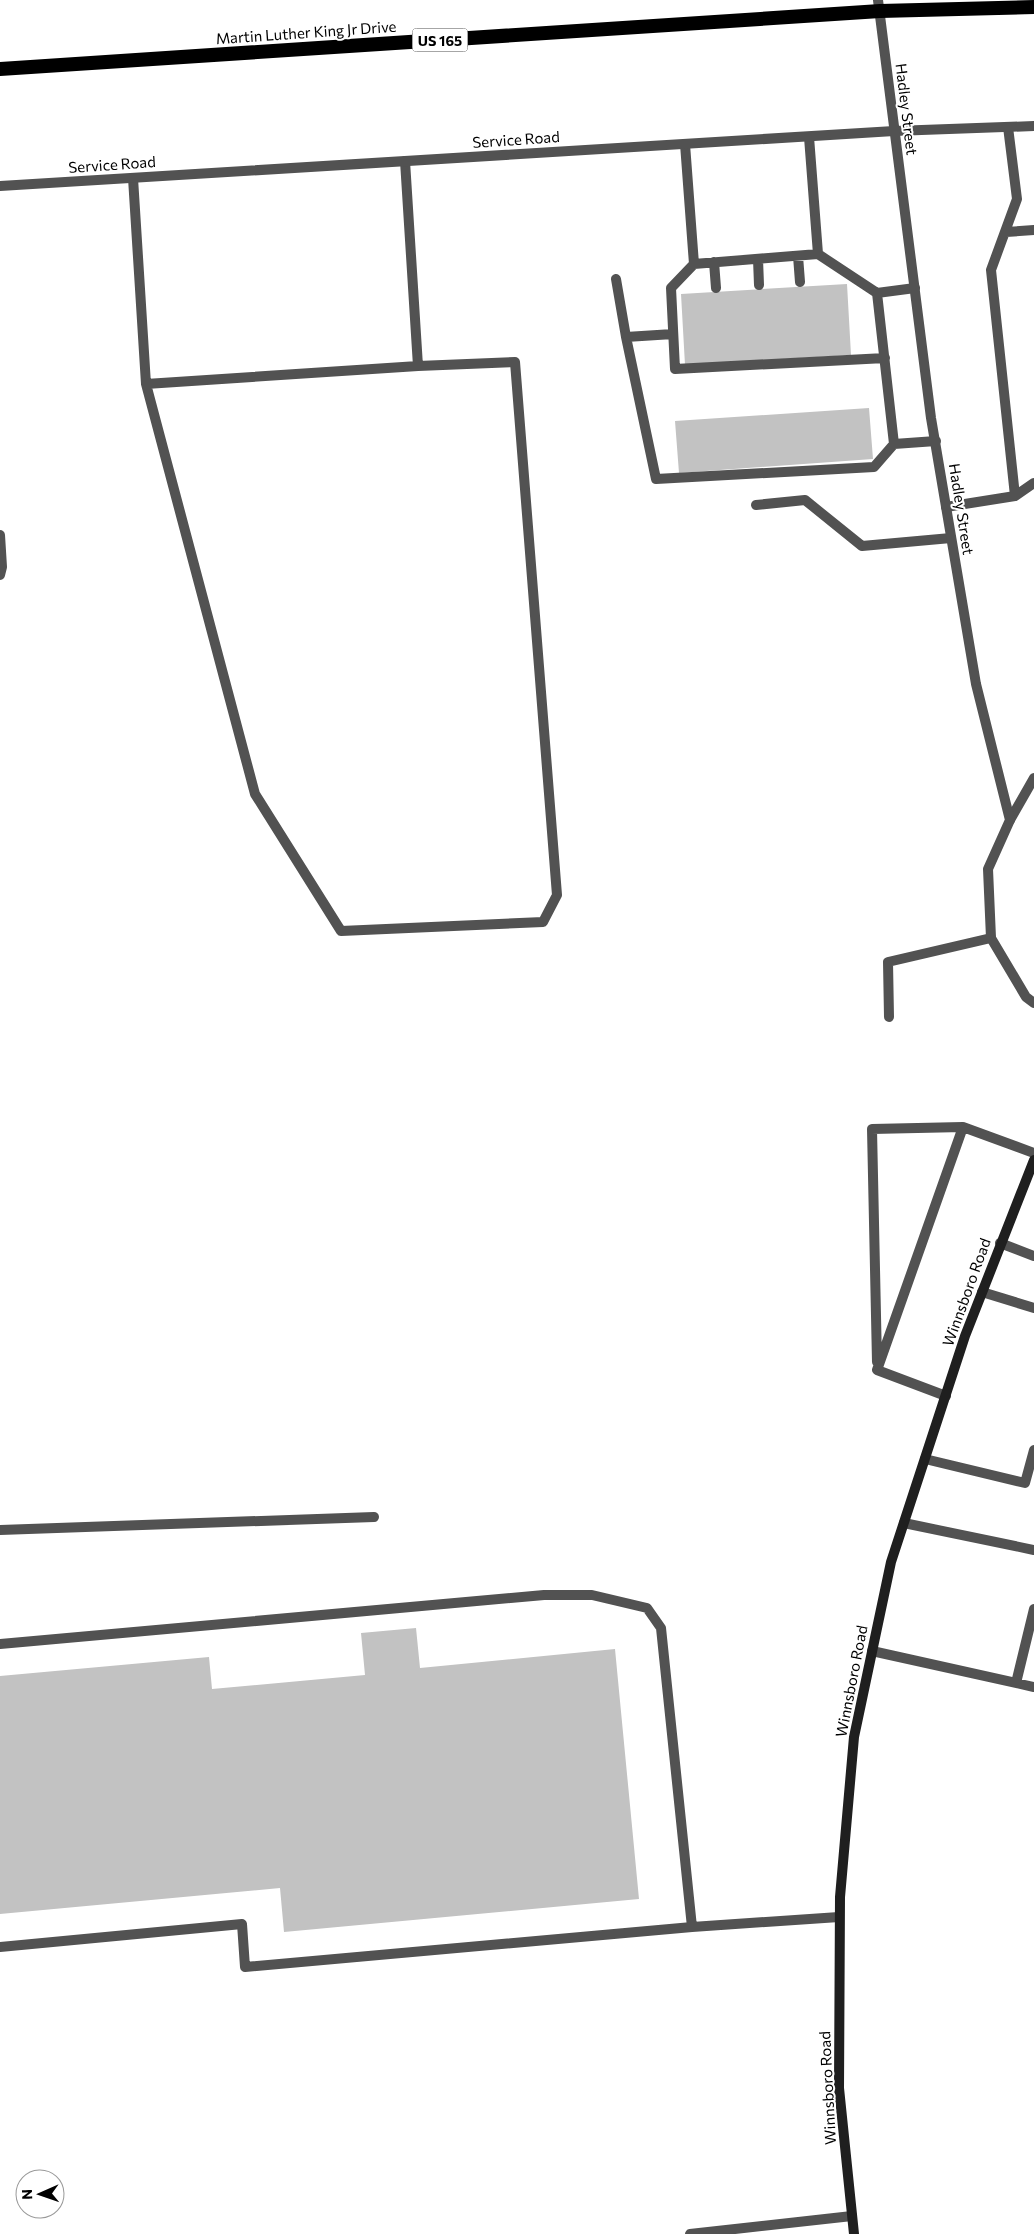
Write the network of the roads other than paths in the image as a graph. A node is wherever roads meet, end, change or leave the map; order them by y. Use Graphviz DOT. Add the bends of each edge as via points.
graph roads {
  1 [pos="879,6"];
  2 [pos="1034,7"];
  3 [pos="0,69"];
  4 [pos="1034,126"];
  5 [pos="1008,127"];
  6 [pos="894,131"];
  7 [pos="809,137"];
  8 [pos="685,144"];
  9 [pos="405,161"];
  10 [pos="133,178"];
  11 [pos="0,186"];
  12 [pos="1034,230"];
  13 [pos="1006,232"];
  14 [pos="818,254"];
  15 [pos="798,256"];
  16 [pos="758,259"];
  17 [pos="714,262"];
  18 [pos="694,264"];
  19 [pos="616,279"];
  20 [pos="800,282"];
  21 [pos="759,285"];
  22 [pos="716,288"];
  23 [pos="915,288"];
  24 [pos="877,293"];
  25 [pos="673,334"];
  26 [pos="626,336"];
  27 [pos="885,358"];
  28 [pos="418,366"];
  29 [pos="146,384"];
  30 [pos="936,441"];
  31 [pos="894,444"];
  32 [pos="1034,483"];
  33 [pos="1015,496"];
  34 [pos="756,505"];
  35 [pos="946,507"];
  36 [pos="0,535"];
  37 [pos="952,538"];
  38 [pos="0,575"];
  39 [pos="1034,778"];
  40 [pos="1010,820"];
  41 [pos="991,938"];
  42 [pos="1034,1003"];
  43 [pos="889,1017"];
  44 [pos="963,1127"];
  45 [pos="1034,1153"];
  46 [pos="1034,1160"];
  47 [pos="1000,1243"];
  48 [pos="1034,1256"];
  49 [pos="982,1292"];
  50 [pos="1034,1308"];
  51 [pos="878,1370"];
  52 [pos="946,1396"];
  53 [pos="1034,1450"];
  54 [pos="925,1459"];
  55 [pos="374,1516"];
  56 [pos="904,1523"];
  57 [pos="0,1530"];
  58 [pos="1034,1550"];
  59 [pos="1034,1609"];
  60 [pos="0,1644"];
  61 [pos="872,1651"];
  62 [pos="1016,1683"];
  63 [pos="1034,1687"];
  64 [pos="839,1917"];
  65 [pos="692,1927"];
  66 [pos="0,1948"];
  67 [pos="852,2216"];
  68 [pos="690,2234"];
  69 [pos="854,2234"];
  1 -- 2 [label="highway, Martin Luther King Jr Drive / US 165"];
  1 -- 3 [label="highway, Martin Luther King Jr Drive / US 165"];
  1 -- 6 [label="street, Hadley Street"];
  4 -- 5 [label="street, Service Road"];
  5 -- 6 [label="street, Service Road"];
  5 -- 13 [label="street" via="1017,198"];
  6 -- 7 [label="street, Service Road"];
  6 -- 23 [label="street, Hadley Street"];
  7 -- 8 [label="street, Service Road"];
  7 -- 14 [label="street"];
  8 -- 9 [label="street, Service Road"];
  8 -- 18 [label="street"];
  9 -- 10 [label="street, Service Road"];
  9 -- 28 [label="street"];
  10 -- 11 [label="street, Service Road"];
  10 -- 29 [label="street"];
  12 -- 13 [label="street"];
  13 -- 33 [label="street" via="991,270"];
  14 -- 15 [label="street"];
  14 -- 24 [label="street"];
  15 -- 16 [label="street"];
  15 -- 20 [label="street"];
  16 -- 17 [label="street"];
  16 -- 21 [label="street"];
  17 -- 18 [label="street"];
  17 -- 22 [label="street"];
  18 -- 25 [label="street" via="671,288"];
  19 -- 26 [label="street"];
  23 -- 24 [label="street"];
  23 -- 30 [label="street, Hadley Street"];
  24 -- 27 [label="street"];
  25 -- 26 [label="street"];
  25 -- 27 [label="street" via="675,369 719,362 804,357"];
  26 -- 31 [label="street" via="656,480 874,467"];
  27 -- 31 [label="street"];
  28 -- 29 [label="street"];
  28 -- 29 [label="street" via="515,362 557,895 543,922 340,931 255,794"];
  30 -- 31 [label="street"];
  30 -- 35 [label="street, Hadley Street"];
  32 -- 33 [label="street"];
  33 -- 35 [label="street"];
  34 -- 37 [label="street" via="805,500 862,546"];
  35 -- 37 [label="street, Hadley Street"];
  36 -- 38 [label="street"];
  37 -- 40 [label="street, Hadley Street" via="976,684"];
  39 -- 40 [label="street"];
  40 -- 41 [label="street" via="988,869"];
  41 -- 42 [label="street" via="1026,997"];
  41 -- 43 [label="street" via="888,962"];
  44 -- 45 [label="street"];
  44 -- 51 [label="street"];
  44 -- 51 [label="street" via="872,1128"];
  46 -- 47 [label="main road, Winnsboro Road"];
  47 -- 48 [label="street"];
  47 -- 49 [label="main road, Winnsboro Road"];
  49 -- 50 [label="street"];
  49 -- 52 [label="main road, Winnsboro Road"];
  51 -- 52 [label="street"];
  52 -- 54 [label="main road, Winnsboro Road"];
  53 -- 54 [label="street" via="1025,1483"];
  54 -- 56 [label="main road, Winnsboro Road"];
  55 -- 57 [label="street"];
  56 -- 58 [label="street"];
  56 -- 61 [label="main road, Winnsboro Road" via="891,1562"];
  59 -- 62 [label="street"];
  60 -- 65 [label="street" via="544,1595 592,1595 647,1608 661,1628"];
  61 -- 62 [label="street"];
  61 -- 64 [label="main road, Winnsboro Road" via="854,1737"];
  62 -- 63 [label="street"];
  64 -- 65 [label="street"];
  64 -- 67 [label="main road, Winnsboro Road" via="839,2088"];
  65 -- 66 [label="street" via="245,1967 242,1924"];
  67 -- 68 [label="street"];
  67 -- 69 [label="main road, Winnsboro Road"];
}
